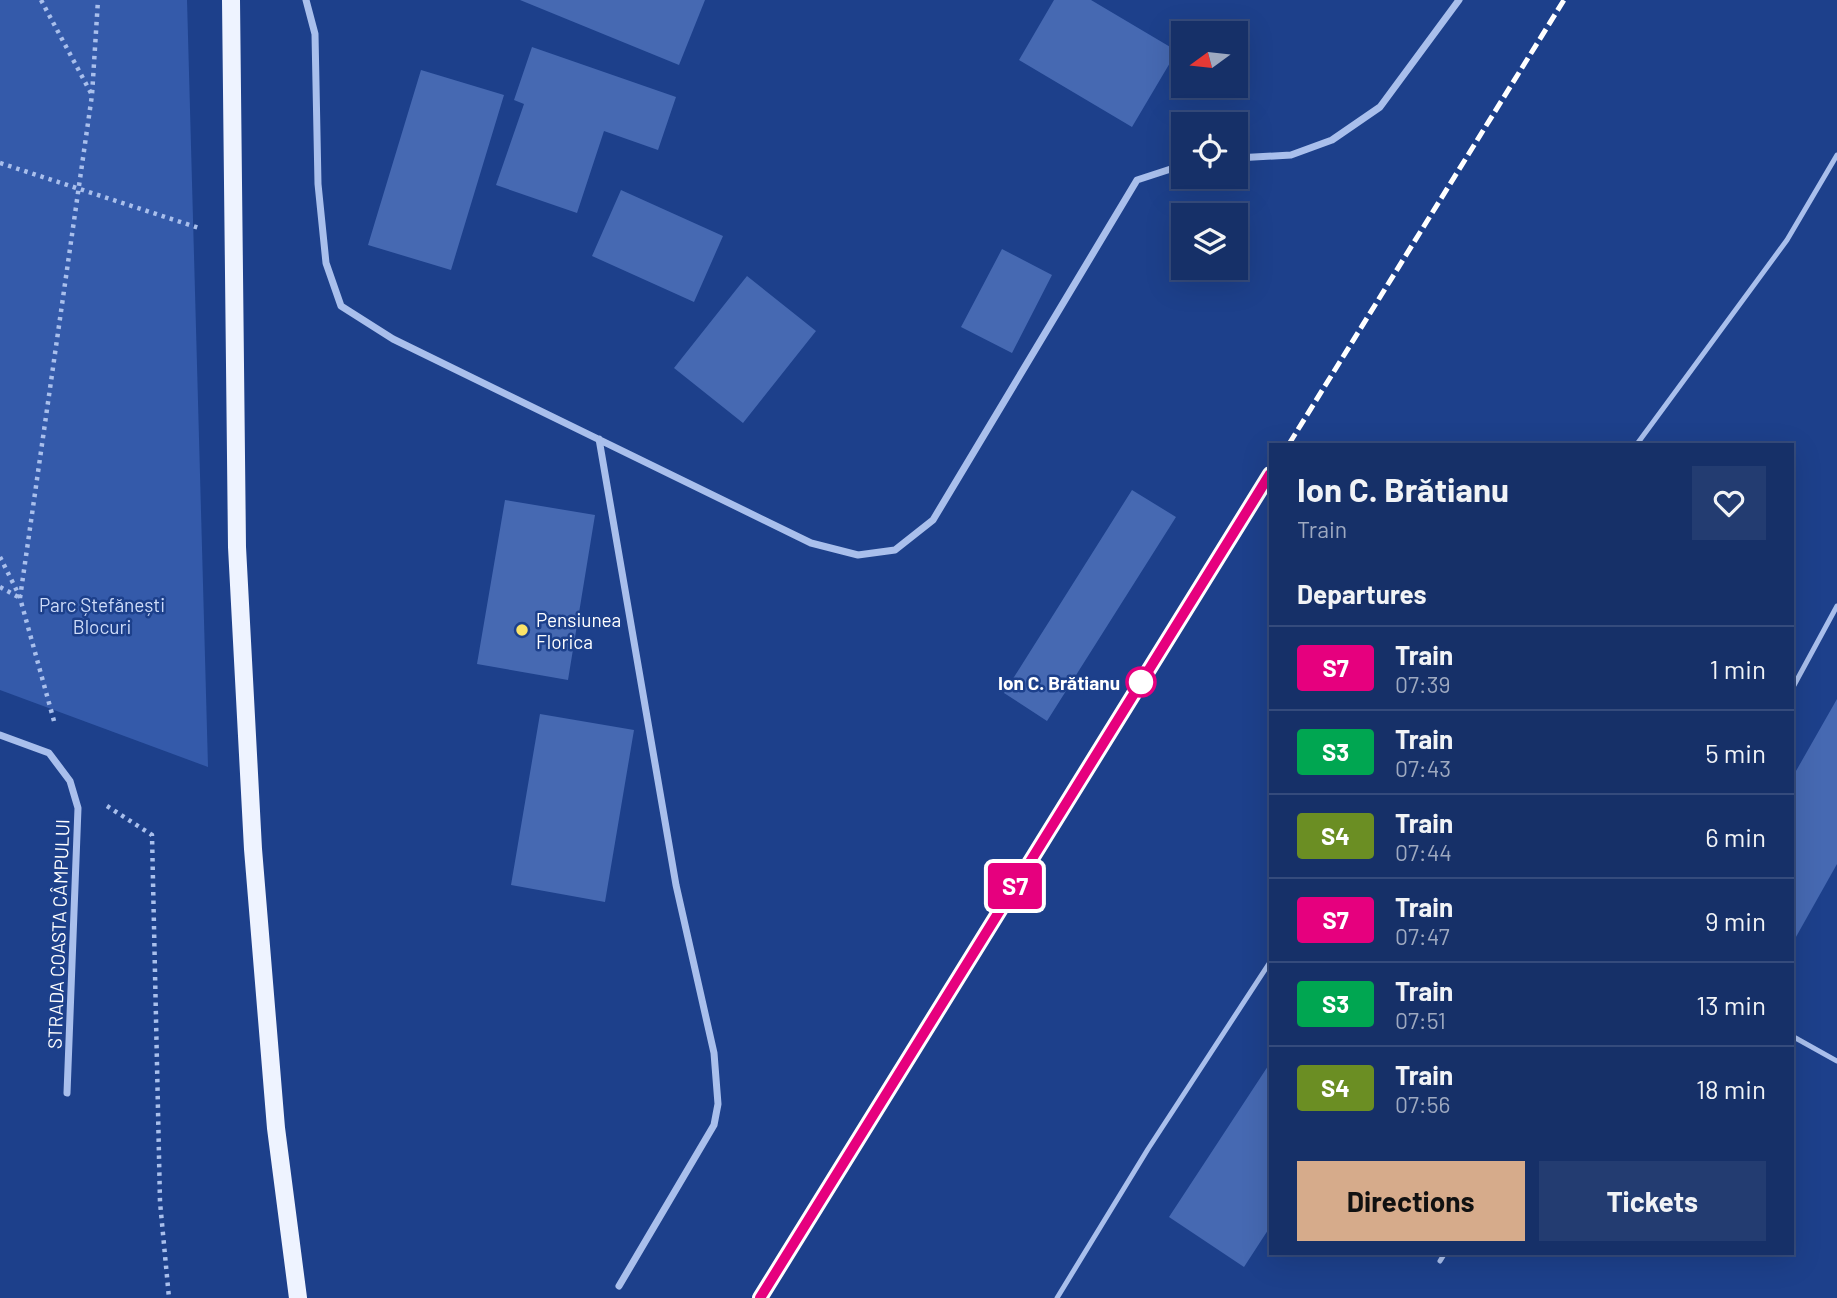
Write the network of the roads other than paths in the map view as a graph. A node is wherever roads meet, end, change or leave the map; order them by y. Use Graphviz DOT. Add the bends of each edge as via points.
graph roads {
  1 [pos="231,0"];
  2 [pos="306,0"];
  3 [pos="1459,0"];
  4 [pos="1837,155"];
  5 [pos="1248,157"];
  6 [pos="1171,169"];
  7 [pos="599,439"];
  8 [pos="1638,443"];
  9 [pos="1837,606"];
  10 [pos="1794,685"];
  11 [pos="0,735"];
  12 [pos="1269,964"];
  13 [pos="1794,1037"];
  14 [pos="1837,1061"];
  15 [pos="68,1093"];
  16 [pos="1444,1255"];
  17 [pos="1440,1261"];
  18 [pos="620,1286"];
  19 [pos="298,1298"];
  20 [pos="1057,1298"];
  1 -- 19 [label="main road" via="237,547 253,849 276,1128"];
  2 -- 7 [label="street" via="315,34 318,184 326,263 341,306 393,339"];
  3 -- 5 [label="street" via="1380,107 1332,139 1291,155"];
  4 -- 8 [label="lane" via="1787,240"];
  6 -- 7 [label="street" via="1137,180 933,520 895,550 858,555 811,543"];
  7 -- 18 [label="street" via="676,885 715,1053 718,1104 714,1125"];
  9 -- 10 [label="lane"];
  11 -- 15 [label="street, STRADA COASTA CÂMPULUI" via="49,753 70,781 78,808"];
  12 -- 20 [label="lane"];
  13 -- 14 [label="lane"];
  16 -- 17 [label="lane"];
}
